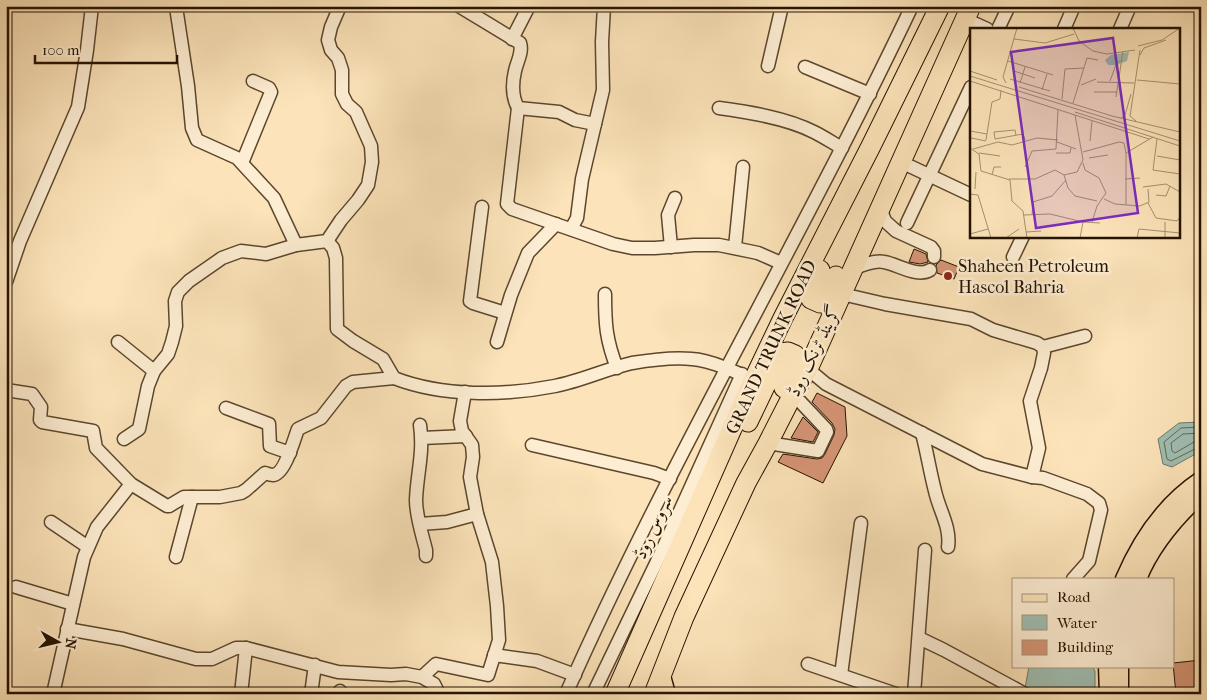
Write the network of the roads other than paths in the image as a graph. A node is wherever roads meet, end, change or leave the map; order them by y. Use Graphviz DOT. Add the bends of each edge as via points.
graph roads {
  1 [pos="92,6"];
  2 [pos="174,6"];
  3 [pos="340,6"];
  4 [pos="459,6"];
  5 [pos="529,6"];
  6 [pos="782,6"];
  7 [pos="912,6"];
  8 [pos="940,6"];
  9 [pos="1008,6"];
  10 [pos="1074,6"];
  11 [pos="1130,6"];
  12 [pos="605,7"];
  13 [pos="978,10"];
  14 [pos="986,28"];
  15 [pos="998,28"];
  16 [pos="1064,28"];
  17 [pos="1120,28"];
  18 [pos="512,38"];
  19 [pos="768,66"];
  20 [pos="805,67"];
  21 [pos="253,81"];
  22 [pos="970,89"];
  23 [pos="871,92"];
  24 [pos="892,103"];
  25 [pos="518,108"];
  26 [pos="719,108"];
  27 [pos="595,124"];
  28 [pos="871,146"];
  29 [pos="842,148"];
  30 [pos="242,163"];
  31 [pos="900,165"];
  32 [pos="743,167"];
  33 [pos="929,176"];
  34 [pos="970,195"];
  35 [pos="675,198"];
  36 [pos="482,207"];
  37 [pos="880,208"];
  38 [pos="907,223"];
  39 [pos="556,224"];
  40 [pos="571,229"];
  41 [pos="1021,238"];
  42 [pos="327,241"];
  43 [pos="296,245"];
  44 [pos="670,247"];
  45 [pos="735,247"];
  46 [pos="1013,257"];
  47 [pos="781,263"];
  48 [pos="853,269"];
  49 [pos="6,282"];
  50 [pos="604,294"];
  51 [pos="842,294"];
  52 [pos="505,313"];
  53 [pos="1085,336"];
  54 [pos="118,342"];
  55 [pos="497,342"];
  56 [pos="1044,347"];
  57 [pos="617,368"];
  58 [pos="727,369"];
  59 [pos="808,369"];
  60 [pos="154,371"];
  61 [pos="747,377"];
  62 [pos="394,378"];
  63 [pos="6,390"];
  64 [pos="465,392"];
  65 [pos="793,394"];
  66 [pos="226,408"];
  67 [pos="922,433"];
  68 [pos="466,436"];
  69 [pos="124,439"];
  70 [pos="768,443"];
  71 [pos="532,445"];
  72 [pos="290,453"];
  73 [pos="713,472"];
  74 [pos="1032,477"];
  75 [pos="670,478"];
  76 [pos="1201,480"];
  77 [pos="746,483"];
  78 [pos="131,484"];
  79 [pos="1201,494"];
  80 [pos="192,497"];
  81 [pos="477,514"];
  82 [pos="51,522"];
  83 [pos="861,523"];
  84 [pos="420,524"];
  85 [pos="88,547"];
  86 [pos="948,547"];
  87 [pos="925,550"];
  88 [pos="426,556"];
  89 [pos="176,557"];
  90 [pos="1074,578"];
  91 [pos="1124,578"];
  92 [pos="1138,578"];
  93 [pos="16,587"];
  94 [pos="73,604"];
  95 [pos="67,629"];
  96 [pos="919,638"];
  97 [pos="246,648"];
  98 [pos="494,655"];
  99 [pos="808,664"];
  100 [pos="315,665"];
  101 [pos="1107,668"];
  102 [pos="1120,668"];
  103 [pos="575,674"];
  104 [pos="841,675"];
  105 [pos="422,677"];
  106 [pos="664,685"];
  107 [pos="53,694"];
  108 [pos="241,694"];
  109 [pos="311,694"];
  110 [pos="439,694"];
  111 [pos="566,694"];
  112 [pos="593,694"];
  113 [pos="615,694"];
  114 [pos="654,694"];
  115 [pos="896,694"];
  116 [pos="914,694"];
  117 [pos="1025,694"];
  118 [pos="1108,694"];
  119 [pos="1120,694"];
  1 -- 49 [label="street" via="78,107"];
  2 -- 30 [label="street" via="192,128 197,140"];
  3 -- 42 [label="street" via="328,40 342,70 342,94 356,112 371,146 372,162 368,185"];
  4 -- 18 [label="street"];
  5 -- 18 [label="street"];
  6 -- 19 [label="street"];
  7 -- 23 [label="street"];
  8 -- 24 [label="highway, GRAND TRUNK ROAD"];
  9 -- 15 [label="street"];
  10 -- 16 [label="street"];
  11 -- 17 [label="street"];
  12 -- 27 [label="street" via="603,90"];
  13 -- 14 [label="street"];
  13 -- 31 [label="highway, گرینڈ ٹرنک روڈ"];
  18 -- 25 [label="street" via="520,43 522,49 513,87"];
  20 -- 23 [label="street"];
  21 -- 30 [label="street" via="271,92"];
  22 -- 33 [label="street"];
  23 -- 24 [label="street"];
  23 -- 29 [label="street"];
  24 -- 28 [label="highway, GRAND TRUNK ROAD"];
  25 -- 27 [label="street" via="560,112 575,120"];
  25 -- 39 [label="street" via="507,204 525,215"];
  26 -- 29 [label="street" via="787,122 813,131"];
  27 -- 40 [label="street" via="577,218"];
  28 -- 31 [label="highway" via="857,191 810,292 814,301 825,300 874,198"];
  28 -- 61 [label="highway, GRAND TRUNK ROAD" via="782,318"];
  29 -- 47 [label="street"];
  30 -- 43 [label="street" via="274,198"];
  31 -- 33 [label="street"];
  31 -- 37 [label="highway, گرینڈ ٹرنک روڈ"];
  32 -- 45 [label="street"];
  33 -- 34 [label="street"];
  33 -- 38 [label="street"];
  35 -- 44 [label="street" via="668,215"];
  36 -- 52 [label="street" via="470,301"];
  37 -- 48 [label="highway, گرینڈ ٹرنک روڈ"];
  37 -- 48 [label="street" via="884,221 896,231 931,247 934,251 932,264 923,273 882,262"];
  39 -- 40 [label="street"];
  39 -- 52 [label="street" via="528,253"];
  40 -- 44 [label="street" via="632,248"];
  41 -- 46 [label="street"];
  42 -- 43 [label="street"];
  42 -- 62 [label="street" via="336,258 337,329 383,359"];
  43 -- 60 [label="street" via="266,254 241,251 222,258 189,281 178,292 175,301 176,326 168,354"];
  44 -- 45 [label="street"];
  45 -- 47 [label="street"];
  47 -- 58 [label="street"];
  48 -- 51 [label="highway, گرینڈ ٹرنک روڈ"];
  50 -- 57 [label="street" via="608,346"];
  51 -- 56 [label="street" via="972,319"];
  51 -- 59 [label="highway, گرینڈ ٹرنک روڈ"];
  52 -- 55 [label="street"];
  53 -- 56 [label="street"];
  54 -- 60 [label="street"];
  56 -- 74 [label="street" via="1030,401 1039,448"];
  57 -- 58 [label="street" via="632,363 693,358"];
  57 -- 64 [label="street" via="527,392"];
  58 -- 61 [label="street"];
  58 -- 75 [label="street"];
  59 -- 65 [label="highway, گرینڈ ٹرنک روڈ"];
  59 -- 67 [label="street" via="826,384"];
  60 -- 69 [label="street" via="139,429"];
  61 -- 73 [label="highway, GRAND TRUNK ROAD"];
  61 -- 112 [label="street, سروس روڈ"];
  62 -- 64 [label="street" via="409,384"];
  62 -- 72 [label="street" via="353,382 346,386 321,418 298,429"];
  63 -- 78 [label="street" via="32,394 41,406 42,422 92,431 96,448"];
  64 -- 68 [label="street" via="460,421"];
  65 -- 70 [label="highway, گرینڈ ٹرنک روڈ"];
  65 -- 70 [label="street" via="826,429 818,451"];
  66 -- 72 [label="street" via="269,424 270,446"];
  67 -- 74 [label="street" via="982,464"];
  67 -- 86 [label="street" via="935,492 947,526"];
  68 -- 81 [label="street" via="472,445 470,477"];
  68 -- 84 [label="street" via="421,432 416,502"];
  70 -- 77 [label="highway, گرینڈ ٹرنک روڈ"];
  71 -- 75 [label="street"];
  72 -- 80 [label="street" via="276,474 265,473 241,493"];
  73 -- 77 [label="highway" via="739,440 781,353 795,354 796,362 758,444"];
  73 -- 113 [label="highway, GRAND TRUNK ROAD"];
  74 -- 90 [label="street" via="1087,494 1102,510 1089,561"];
  75 -- 103 [label="street"];
  76 -- 91 [label="main road" via="1169,506 1136,552"];
  77 -- 106 [label="highway, گرینڈ ٹرنک روڈ" via="684,617"];
  78 -- 80 [label="street" via="167,506 184,496"];
  78 -- 85 [label="street" via="98,527"];
  79 -- 92 [label="main road" via="1165,532"];
  80 -- 89 [label="street"];
  81 -- 84 [label="street" via="447,522"];
  81 -- 98 [label="street" via="492,562 498,640"];
  82 -- 85 [label="street"];
  83 -- 104 [label="street"];
  84 -- 88 [label="street"];
  85 -- 94 [label="street"];
  87 -- 96 [label="street"];
  93 -- 94 [label="street"];
  94 -- 95 [label="street"];
  95 -- 97 [label="street" via="123,639 196,659 212,659 236,648"];
  95 -- 107 [label="street"];
  96 -- 116 [label="street"];
  96 -- 117 [label="street"];
  97 -- 100 [label="street"];
  97 -- 108 [label="street"];
  98 -- 103 [label="street" via="537,662"];
  98 -- 105 [label="street" via="488,675 436,664"];
  99 -- 104 [label="street"];
  100 -- 105 [label="street" via="338,672"];
  100 -- 109 [label="street"];
  101 -- 118 [label="main road"];
  102 -- 119 [label="main road"];
  103 -- 111 [label="street"];
  104 -- 115 [label="street"];
  105 -- 110 [label="street" via="434,684"];
  106 -- 114 [label="highway, گرینڈ ٹرنک روڈ"];
}
